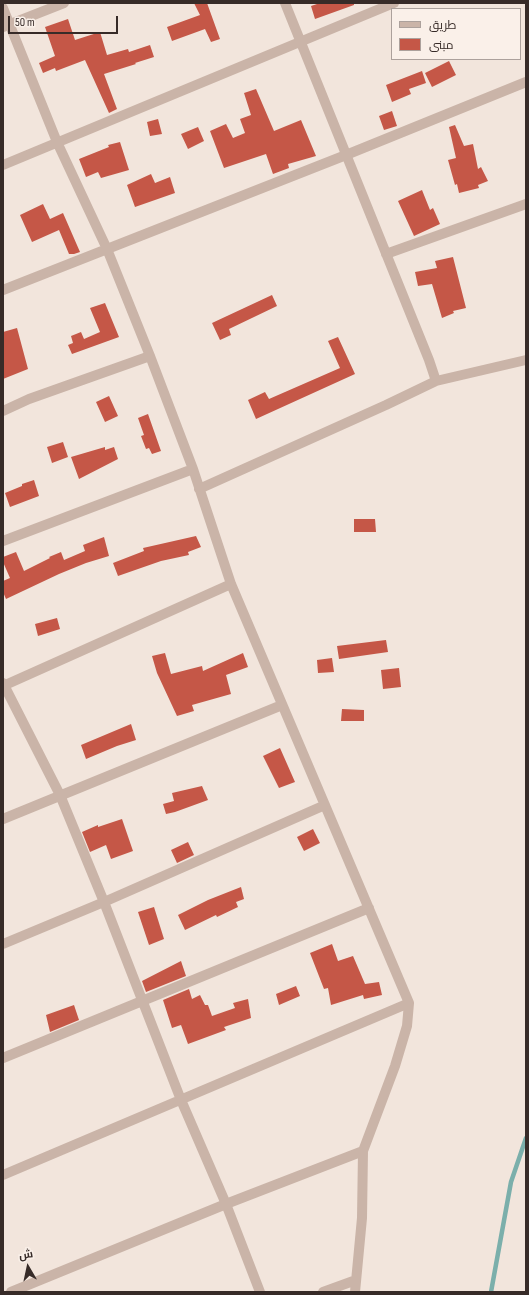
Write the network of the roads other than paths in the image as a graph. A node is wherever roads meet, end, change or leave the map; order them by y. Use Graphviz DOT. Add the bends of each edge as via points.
graph roads {
  1 [pos="64,3"];
  2 [pos="285,3"];
  3 [pos="394,3"];
  4 [pos="3,8"];
  5 [pos="6,26"];
  6 [pos="300,42"];
  7 [pos="526,82"];
  8 [pos="57,142"];
  9 [pos="346,155"];
  10 [pos="3,165"];
  11 [pos="526,204"];
  12 [pos="107,248"];
  13 [pos="386,254"];
  14 [pos="3,290"];
  15 [pos="150,356"];
  16 [pos="526,360"];
  17 [pos="436,381"];
  18 [pos="3,411"];
  19 [pos="193,469"];
  20 [pos="200,489"];
  21 [pos="3,541"];
  22 [pos="231,584"];
  23 [pos="3,685"];
  24 [pos="282,705"];
  25 [pos="60,795"];
  26 [pos="325,805"];
  27 [pos="3,819"];
  28 [pos="104,902"];
  29 [pos="369,908"];
  30 [pos="3,944"];
  31 [pos="142,1001"];
  32 [pos="409,1003"];
  33 [pos="3,1058"];
  34 [pos="181,1100"];
  35 [pos="363,1151"];
  36 [pos="3,1175"];
  37 [pos="226,1204"];
  38 [pos="356,1280"];
  39 [pos="11,1292"];
  40 [pos="260,1292"];
  41 [pos="324,1292"];
  42 [pos="355,1292"];
  1 -- 5 [label="street"];
  2 -- 6 [label="street"];
  3 -- 6 [label="street"];
  4 -- 5 [label="street"];
  5 -- 8 [label="street"];
  6 -- 8 [label="street"];
  6 -- 9 [label="street"];
  7 -- 9 [label="street"];
  8 -- 10 [label="street"];
  8 -- 12 [label="street"];
  9 -- 12 [label="street"];
  9 -- 13 [label="street"];
  11 -- 13 [label="street"];
  12 -- 14 [label="street"];
  12 -- 15 [label="street"];
  13 -- 17 [label="street"];
  15 -- 18 [label="street" via="29,399"];
  15 -- 19 [label="street"];
  16 -- 17 [label="street"];
  17 -- 20 [label="street"];
  19 -- 20 [label="street"];
  19 -- 21 [label="street"];
  20 -- 22 [label="street"];
  22 -- 23 [label="street"];
  22 -- 24 [label="street"];
  23 -- 25 [label="street"];
  24 -- 25 [label="street"];
  24 -- 26 [label="street"];
  25 -- 27 [label="street"];
  25 -- 28 [label="street"];
  26 -- 28 [label="street"];
  26 -- 29 [label="street"];
  28 -- 30 [label="street"];
  28 -- 31 [label="street"];
  29 -- 31 [label="street"];
  29 -- 32 [label="street"];
  31 -- 33 [label="street"];
  31 -- 34 [label="street"];
  32 -- 34 [label="street"];
  32 -- 35 [label="street" via="407,1026 395,1066"];
  34 -- 36 [label="street"];
  34 -- 37 [label="street"];
  35 -- 37 [label="street"];
  35 -- 38 [label="street" via="362,1218"];
  37 -- 39 [label="street"];
  37 -- 40 [label="street"];
  38 -- 41 [label="street"];
  38 -- 42 [label="street"];
}
